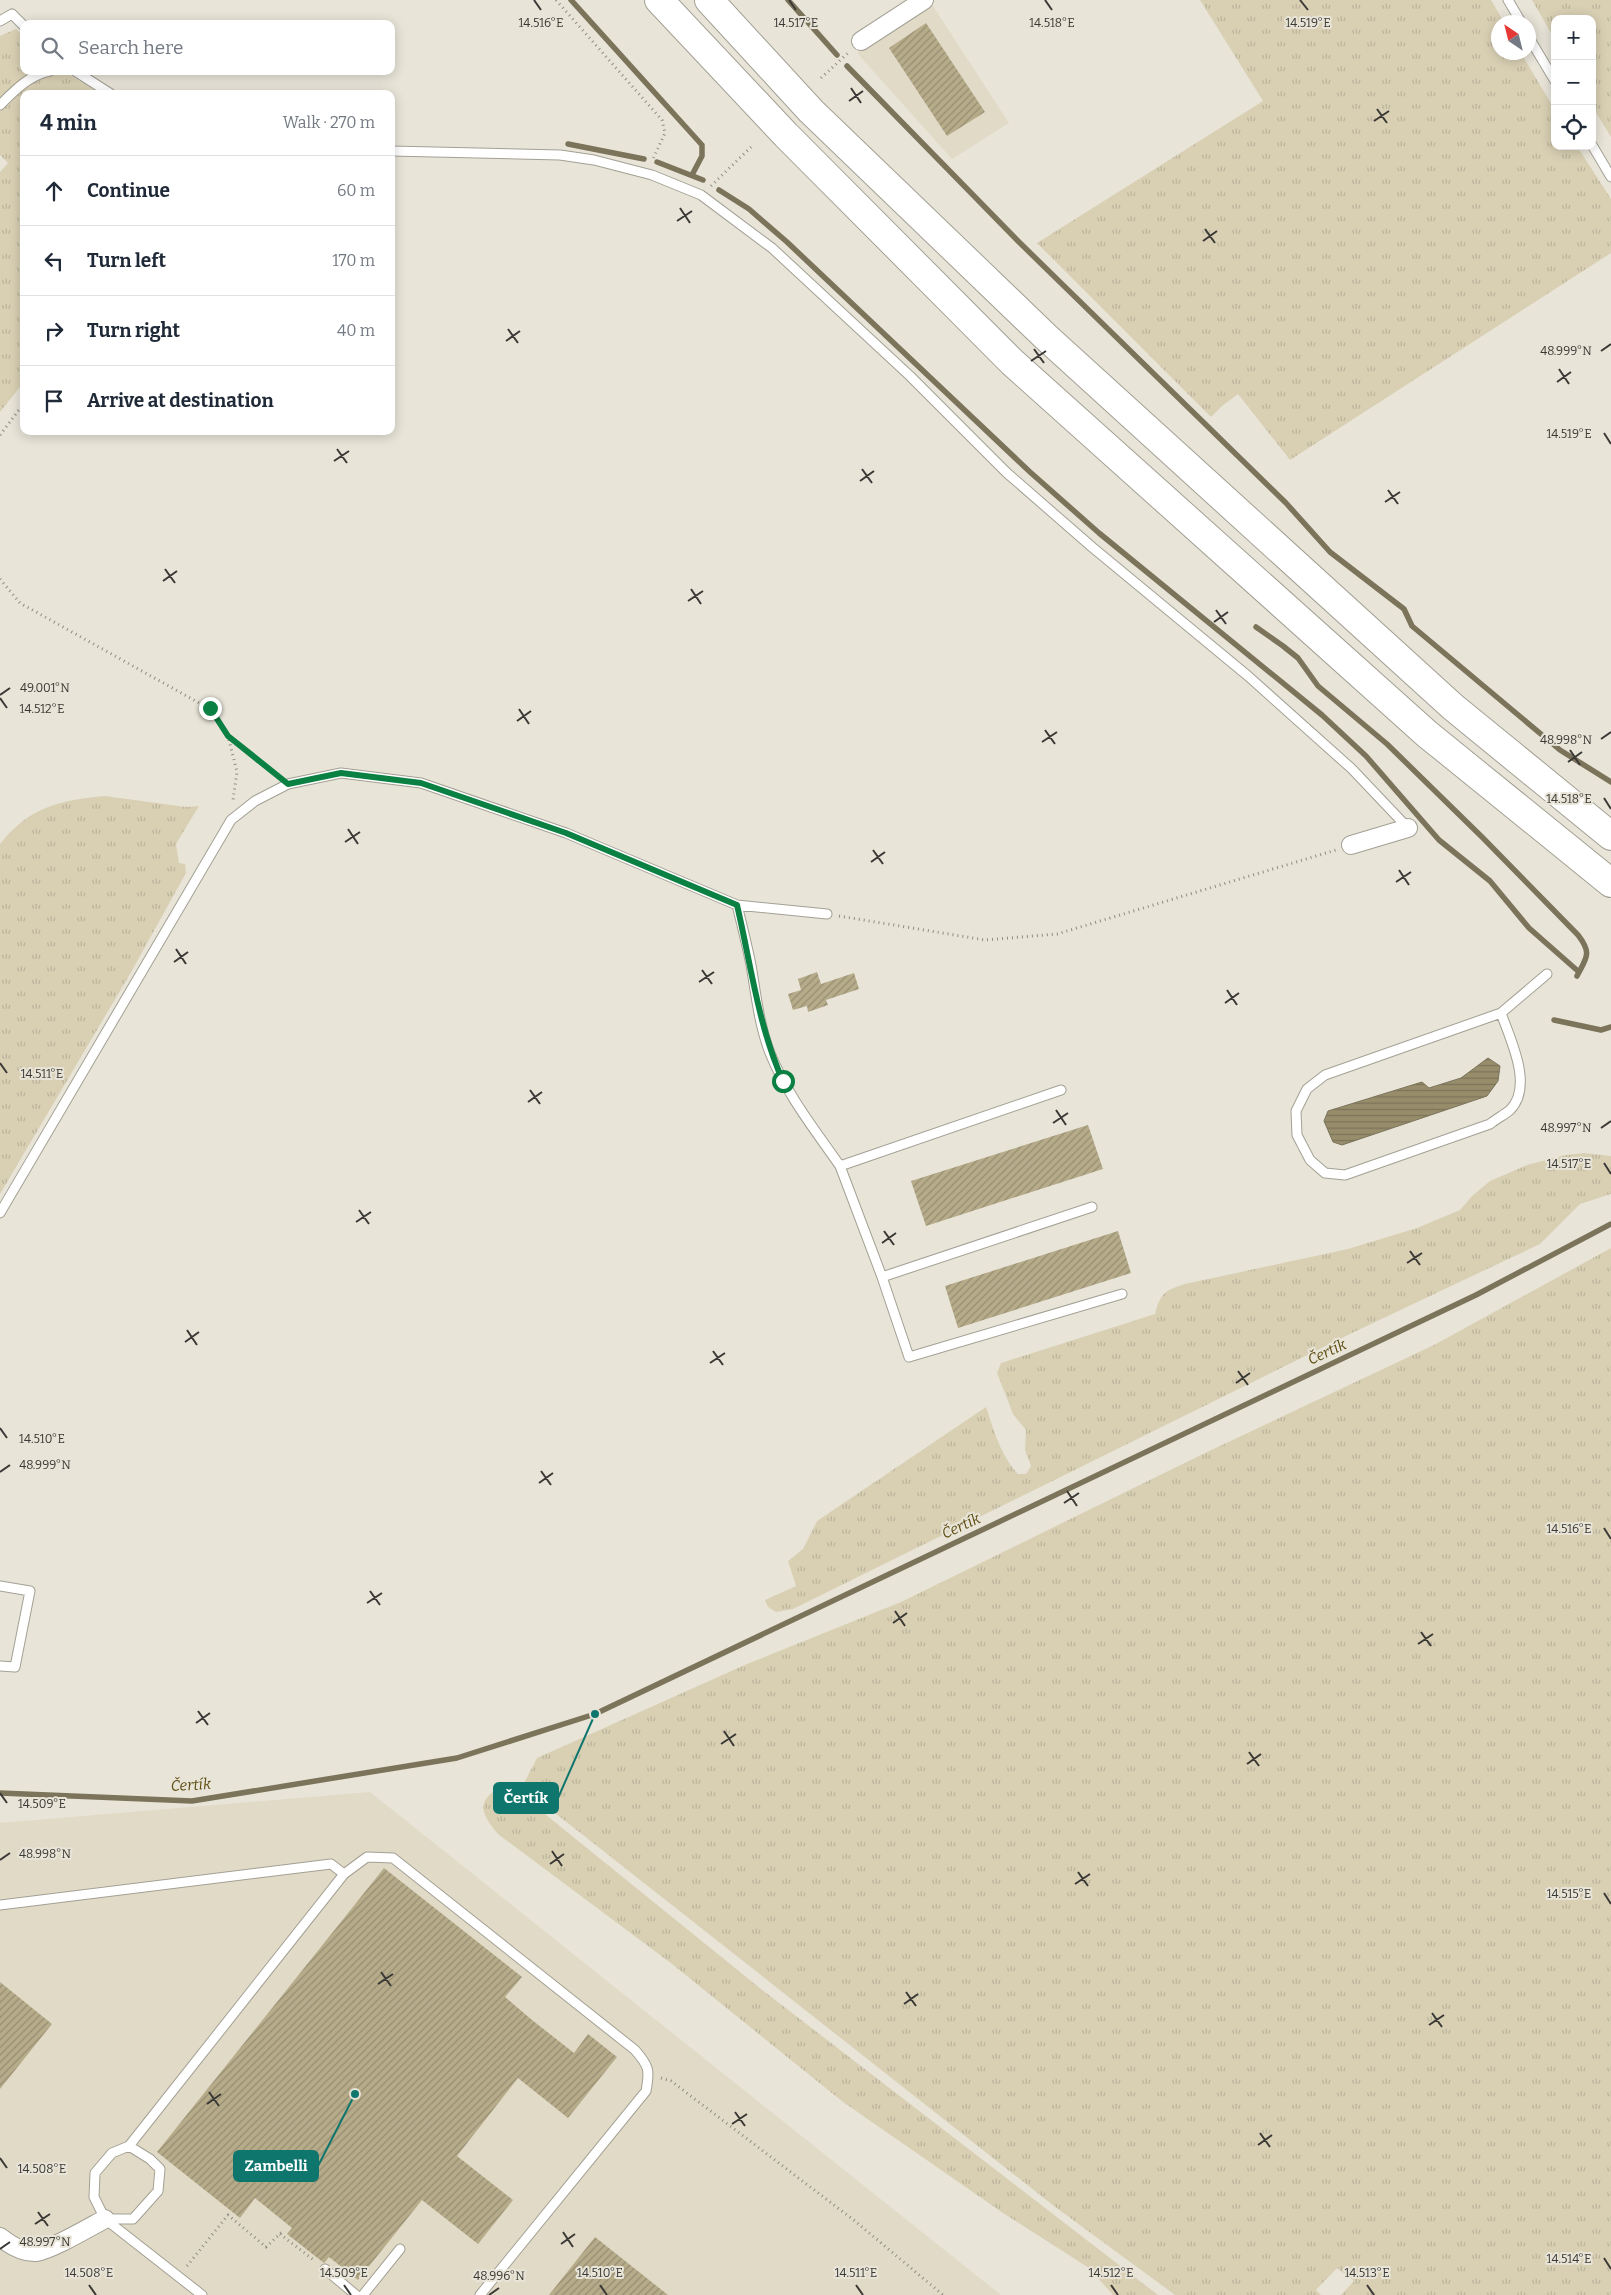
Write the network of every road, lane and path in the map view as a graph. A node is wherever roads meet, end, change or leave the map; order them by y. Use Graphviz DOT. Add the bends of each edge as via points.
graph roads {
  1 [pos="556,0"];
  2 [pos="659,0"];
  3 [pos="709,0"];
  4 [pos="924,0"];
  5 [pos="1508,0"];
  6 [pos="1517,15"];
  7 [pos="0,21"];
  8 [pos="20,22"];
  9 [pos="861,41"];
  10 [pos="1536,49"];
  11 [pos="1551,74"];
  12 [pos="38,75"];
  13 [pos="81,75"];
  14 [pos="821,78"];
  15 [pos="105,90"];
  16 [pos="0,105"];
  17 [pos="751,147"];
  18 [pos="1594,150"];
  19 [pos="395,151"];
  20 [pos="647,173"];
  21 [pos="1611,177"];
  22 [pos="701,195"];
  23 [pos="20,408"];
  24 [pos="0,435"];
  25 [pos="0,579"];
  26 [pos="228,736"];
  27 [pos="288,784"];
  28 [pos="230,820"];
  29 [pos="1408,828"];
  30 [pos="1611,836"];
  31 [pos="1351,845"];
  32 [pos="1611,883"];
  33 [pos="737,905"];
  34 [pos="827,914"];
  35 [pos="1547,974"];
  36 [pos="1501,1013"];
  37 [pos="1061,1090"];
  38 [pos="840,1166"];
  39 [pos="1092,1207"];
  40 [pos="0,1212"];
  41 [pos="882,1277"];
  42 [pos="1122,1294"];
  43 [pos="0,1586"];
  44 [pos="0,1666"];
  45 [pos="344,1874"];
  46 [pos="0,1905"];
  47 [pos="649,2075"];
  48 [pos="129,2146"];
  49 [pos="105,2219"];
  50 [pos="0,2237"];
  51 [pos="400,2249"];
  52 [pos="325,2269"];
  53 [pos="178,2276"];
  54 [pos="202,2295"];
  55 [pos="356,2295"];
  56 [pos="363,2295"];
  57 [pos="480,2295"];
  58 [pos="942,2295"];
  1 -- 20 [label="path" via="662,120 665,133"];
  2 -- 32 [label="highway" via="786,135 1012,362 1427,734"];
  3 -- 30 [label="highway" via="811,111 1046,337 1453,707"];
  4 -- 9 [label="street"];
  5 -- 6 [label="lane"];
  7 -- 8 [label="lane" via="12,14"];
  9 -- 14 [label="path"];
  10 -- 11 [label="lane"];
  12 -- 16 [label="lane" via="20,85"];
  13 -- 15 [label="lane"];
  17 -- 22 [label="path"];
  18 -- 21 [label="lane"];
  19 -- 20 [label="lane" via="560,155"];
  20 -- 22 [label="lane"];
  22 -- 29 [label="lane" via="772,248 910,376 1007,473 1092,548 1248,676 1352,769"];
  23 -- 24 [label="path"];
  25 -- 26 [label="path" via="20,604 210,708"];
  26 -- 27 [label="path"];
  26 -- 28 [label="path" via="237,772"];
  27 -- 28 [label="lane" via="255,801"];
  27 -- 33 [label="lane" via="341,773 421,783 566,833"];
  28 -- 40 [label="lane"];
  29 -- 31 [label="street"];
  31 -- 34 [label="path" via="1057,934 985,940"];
  33 -- 34 [label="lane"];
  33 -- 38 [label="lane" via="770,1052 787,1088"];
  35 -- 36 [label="lane"];
  36 -- 36 [label="lane" via="1324,1076 1306,1089 1296,1111 1297,1135 1310,1160 1325,1173 1345,1175 1490,1124 1511,1109 1521,1087"];
  37 -- 38 [label="lane"];
  38 -- 41 [label="lane"];
  39 -- 41 [label="lane"];
  41 -- 42 [label="lane" via="909,1357"];
  43 -- 44 [label="lane" via="30,1591 15,1667"];
  45 -- 46 [label="lane" via="331,1864"];
  45 -- 47 [label="lane" via="367,1857 393,1858 635,2050 646,2063"];
  45 -- 48 [label="lane"];
  47 -- 57 [label="lane" via="646,2092"];
  47 -- 58 [label="path" via="671,2081 856,2221"];
  48 -- 49 [label="lane" via="112,2153 95,2173 94,2197"];
  48 -- 49 [label="lane" via="160,2169 158,2191 133,2218"];
  49 -- 50 [label="street" via="36,2252 14,2248"];
  49 -- 53 [label="lane"];
  51 -- 56 [label="lane"];
  52 -- 53 [label="path" via="282,2232 266,2247 228,2216"];
  52 -- 55 [label="lane"];
  53 -- 54 [label="lane"];
}
